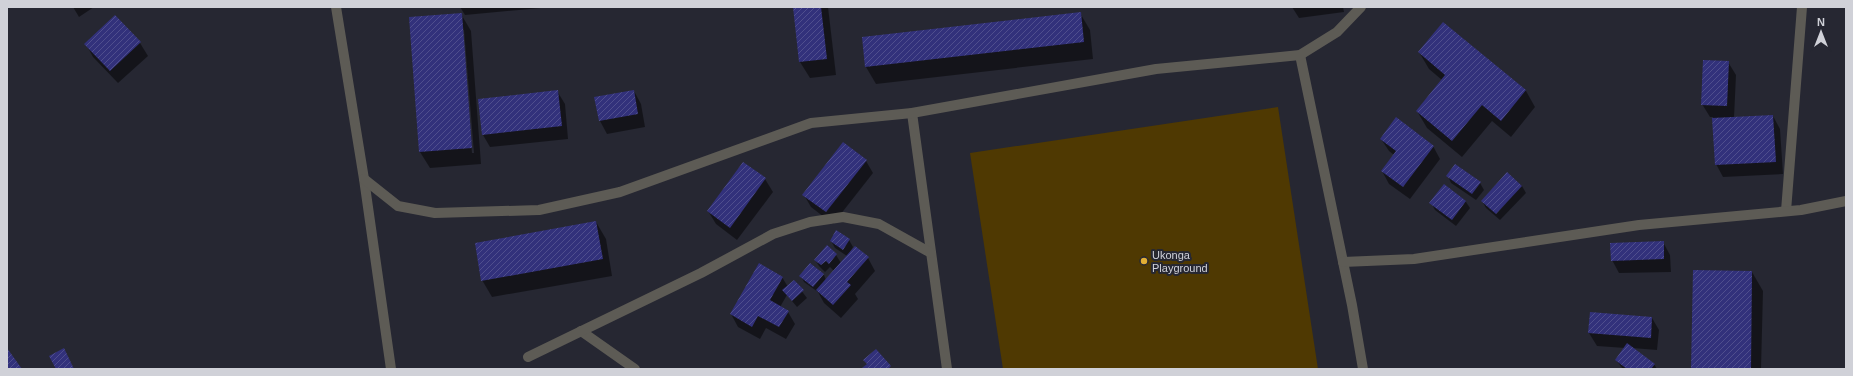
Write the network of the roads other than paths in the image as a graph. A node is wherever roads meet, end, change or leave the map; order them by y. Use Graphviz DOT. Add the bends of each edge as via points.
graph roads {
  1 [pos="336,7"];
  2 [pos="1361,7"];
  3 [pos="1802,7"];
  4 [pos="1300,55"];
  5 [pos="912,113"];
  6 [pos="364,180"];
  7 [pos="1846,201"];
  8 [pos="1786,211"];
  9 [pos="931,253"];
  10 [pos="1343,262"];
  11 [pos="581,331"];
  12 [pos="528,357"];
  13 [pos="390,369"];
  14 [pos="635,369"];
  15 [pos="947,369"];
  16 [pos="1363,369"];
  1 -- 6 [label="street"];
  2 -- 4 [label="street" via="1337,32"];
  3 -- 8 [label="street"];
  4 -- 5 [label="street" via="1156,69"];
  4 -- 10 [label="street"];
  5 -- 6 [label="street" via="811,123 620,192 539,210 435,213 398,206"];
  5 -- 9 [label="street"];
  6 -- 13 [label="street"];
  7 -- 8 [label="street"];
  8 -- 10 [label="street" via="1639,225 1414,259"];
  9 -- 11 [label="street" via="879,224 843,217 810,222 773,234 702,273"];
  9 -- 15 [label="street"];
  10 -- 16 [label="street"];
  11 -- 12 [label="street"];
  11 -- 14 [label="street"];
}
